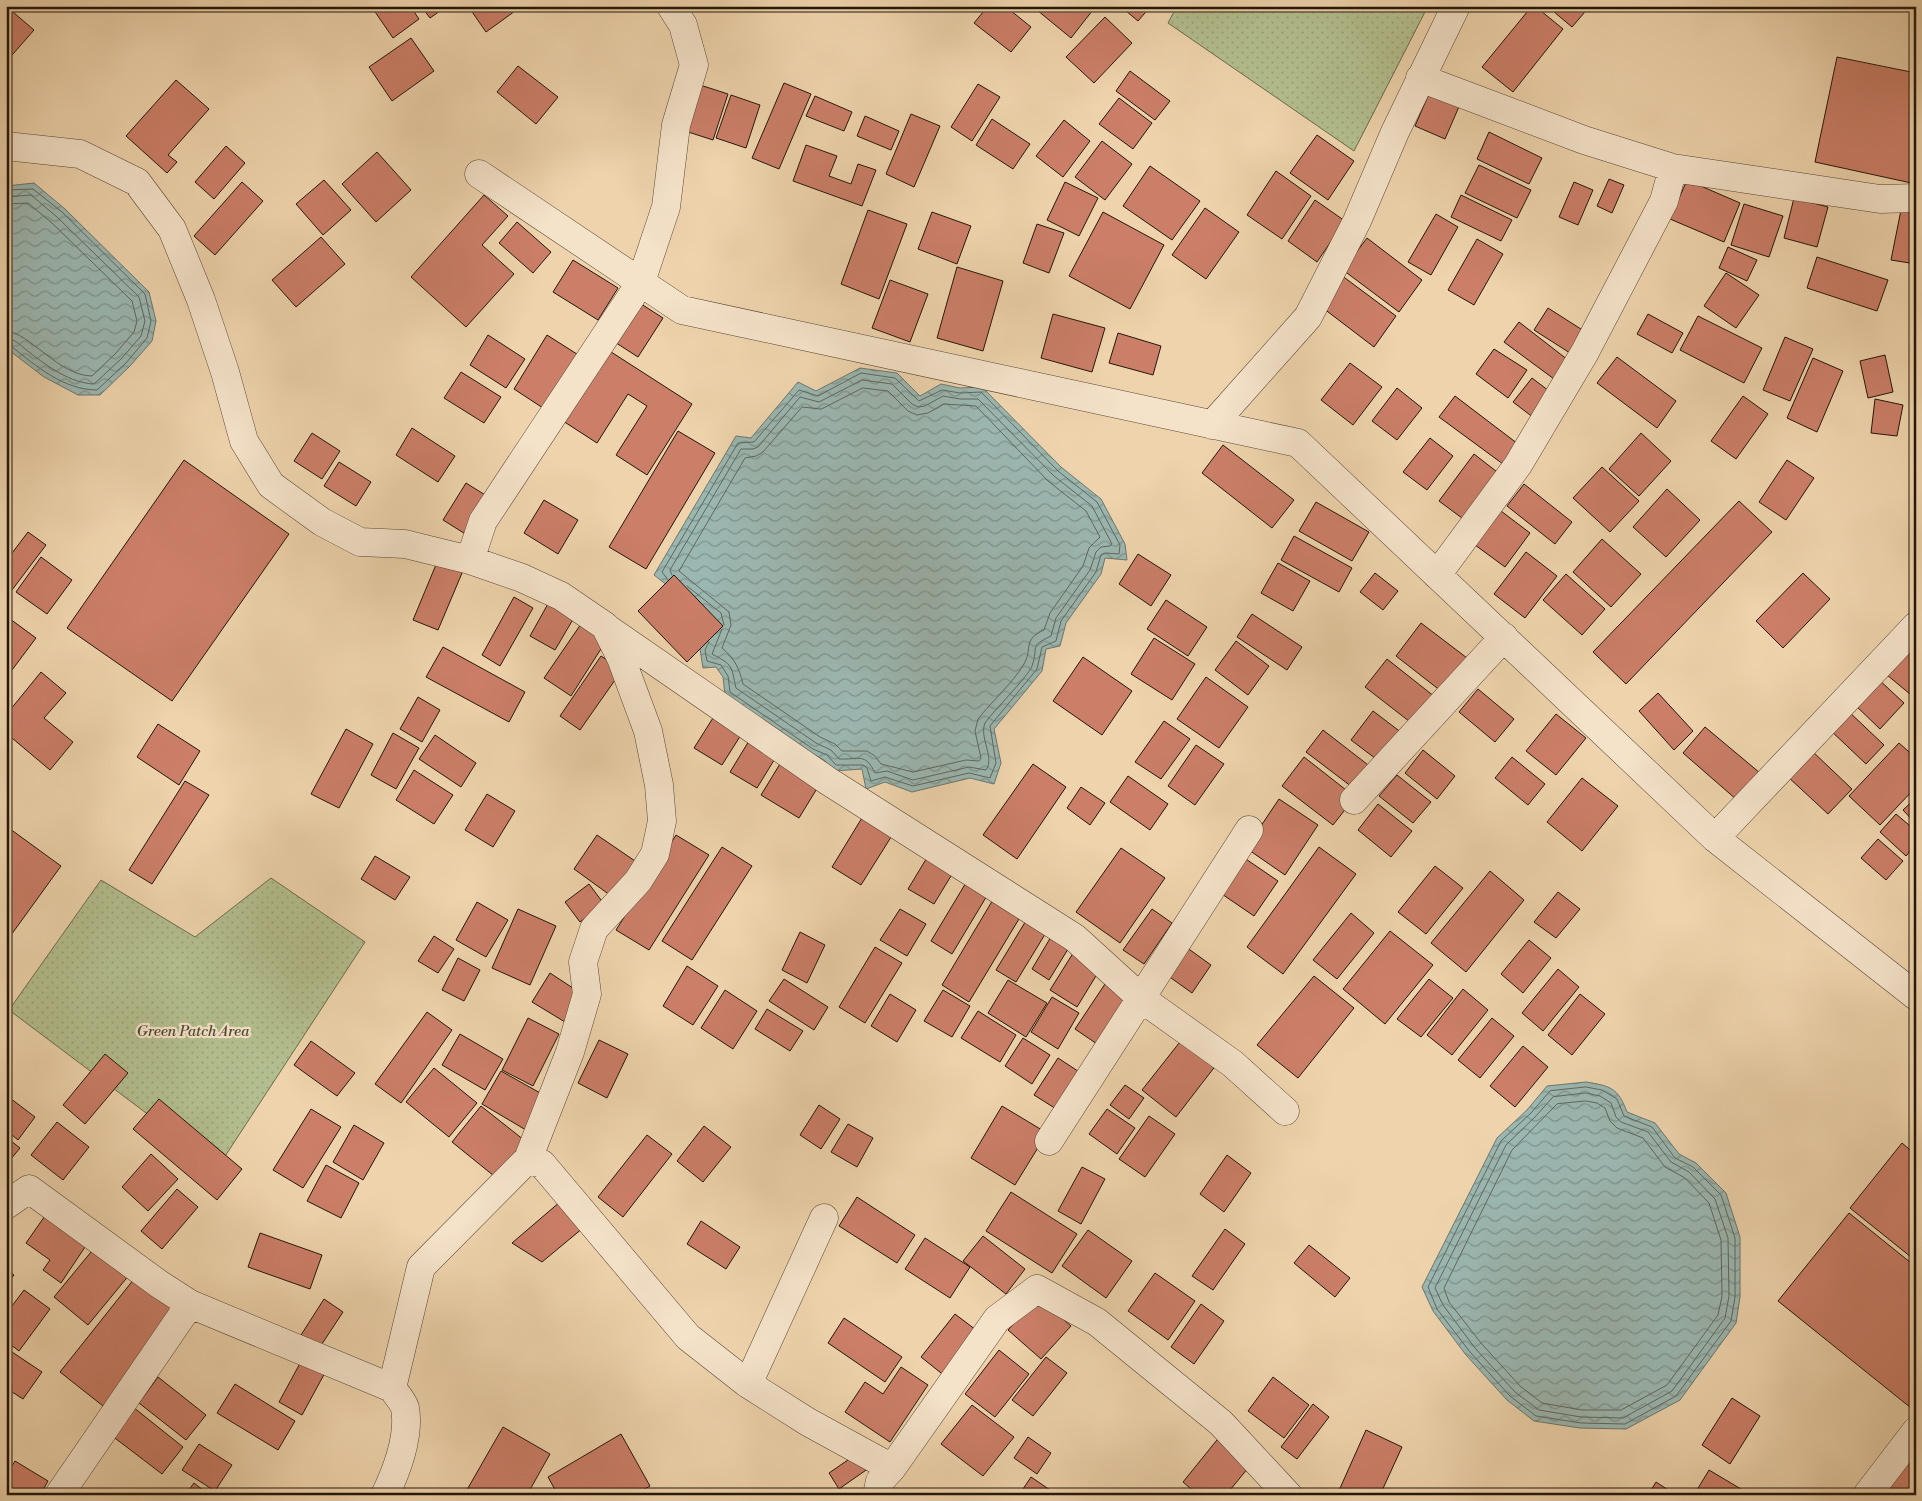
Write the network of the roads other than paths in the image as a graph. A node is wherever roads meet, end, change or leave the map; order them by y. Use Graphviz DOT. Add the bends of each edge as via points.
graph roads {
  1 [pos="671,6"];
  2 [pos="1456,6"];
  3 [pos="1420,78"];
  4 [pos="6,146"];
  5 [pos="1673,168"];
  6 [pos="479,174"];
  7 [pos="1916,198"];
  8 [pos="641,282"];
  9 [pos="1212,425"];
  10 [pos="470,560"];
  11 [pos="1437,574"];
  12 [pos="605,626"];
  13 [pos="1916,626"];
  14 [pos="1504,637"];
  15 [pos="1354,800"];
  16 [pos="1249,830"];
  17 [pos="1715,838"];
  18 [pos="1916,996"];
  19 [pos="1142,999"];
  20 [pos="1285,1112"];
  21 [pos="1049,1141"];
  22 [pos="528,1159"];
  23 [pos="6,1204"];
  24 [pos="824,1218"];
  25 [pos="190,1304"];
  26 [pos="748,1384"];
  27 [pos="392,1388"];
  28 [pos="1916,1431"];
  29 [pos="892,1468"];
  30 [pos="59,1495"];
  31 [pos="385,1495"];
  32 [pos="877,1495"];
  33 [pos="1288,1495"];
  34 [pos="1867,1495"];
  1 -- 8 [label="street" via="683,25 694,65 676,125 666,207"];
  2 -- 3 [label="street"];
  3 -- 5 [label="street" via="1584,140"];
  3 -- 9 [label="street" via="1357,221 1308,317"];
  4 -- 10 [label="street" via="80,154 137,182 172,228 216,345 244,441 271,485 322,522 360,542 405,544"];
  5 -- 7 [label="street" via="1880,199"];
  5 -- 11 [label="street" via="1664,201 1585,352 1518,465"];
  6 -- 8 [label="street"];
  8 -- 9 [label="street" via="682,310"];
  8 -- 10 [label="street" via="483,521"];
  9 -- 11 [label="street" via="1298,443"];
  10 -- 12 [label="street" via="561,596"];
  11 -- 14 [label="street"];
  12 -- 19 [label="street" via="828,781 1075,938"];
  12 -- 22 [label="street" via="625,667 648,731 659,785 662,821 655,854 638,881 594,929 583,962 586,994 570,1052"];
  13 -- 17 [label="street"];
  14 -- 15 [label="street"];
  14 -- 17 [label="street"];
  16 -- 19 [label="street"];
  17 -- 18 [label="street"];
  19 -- 20 [label="street" via="1233,1064"];
  19 -- 21 [label="street"];
  22 -- 26 [label="street" via="542,1164 688,1337"];
  22 -- 27 [label="street" via="420,1267"];
  23 -- 25 [label="street" via="29,1189"];
  24 -- 26 [label="street"];
  25 -- 27 [label="street"];
  25 -- 30 [label="street"];
  26 -- 29 [label="street" via="808,1422"];
  27 -- 31 [label="street" via="405,1406 404,1438"];
  28 -- 34 [label="street"];
  29 -- 32 [label="street" via="880,1481"];
  29 -- 33 [label="street" via="997,1319 1037,1289 1096,1322 1221,1423"];
}
